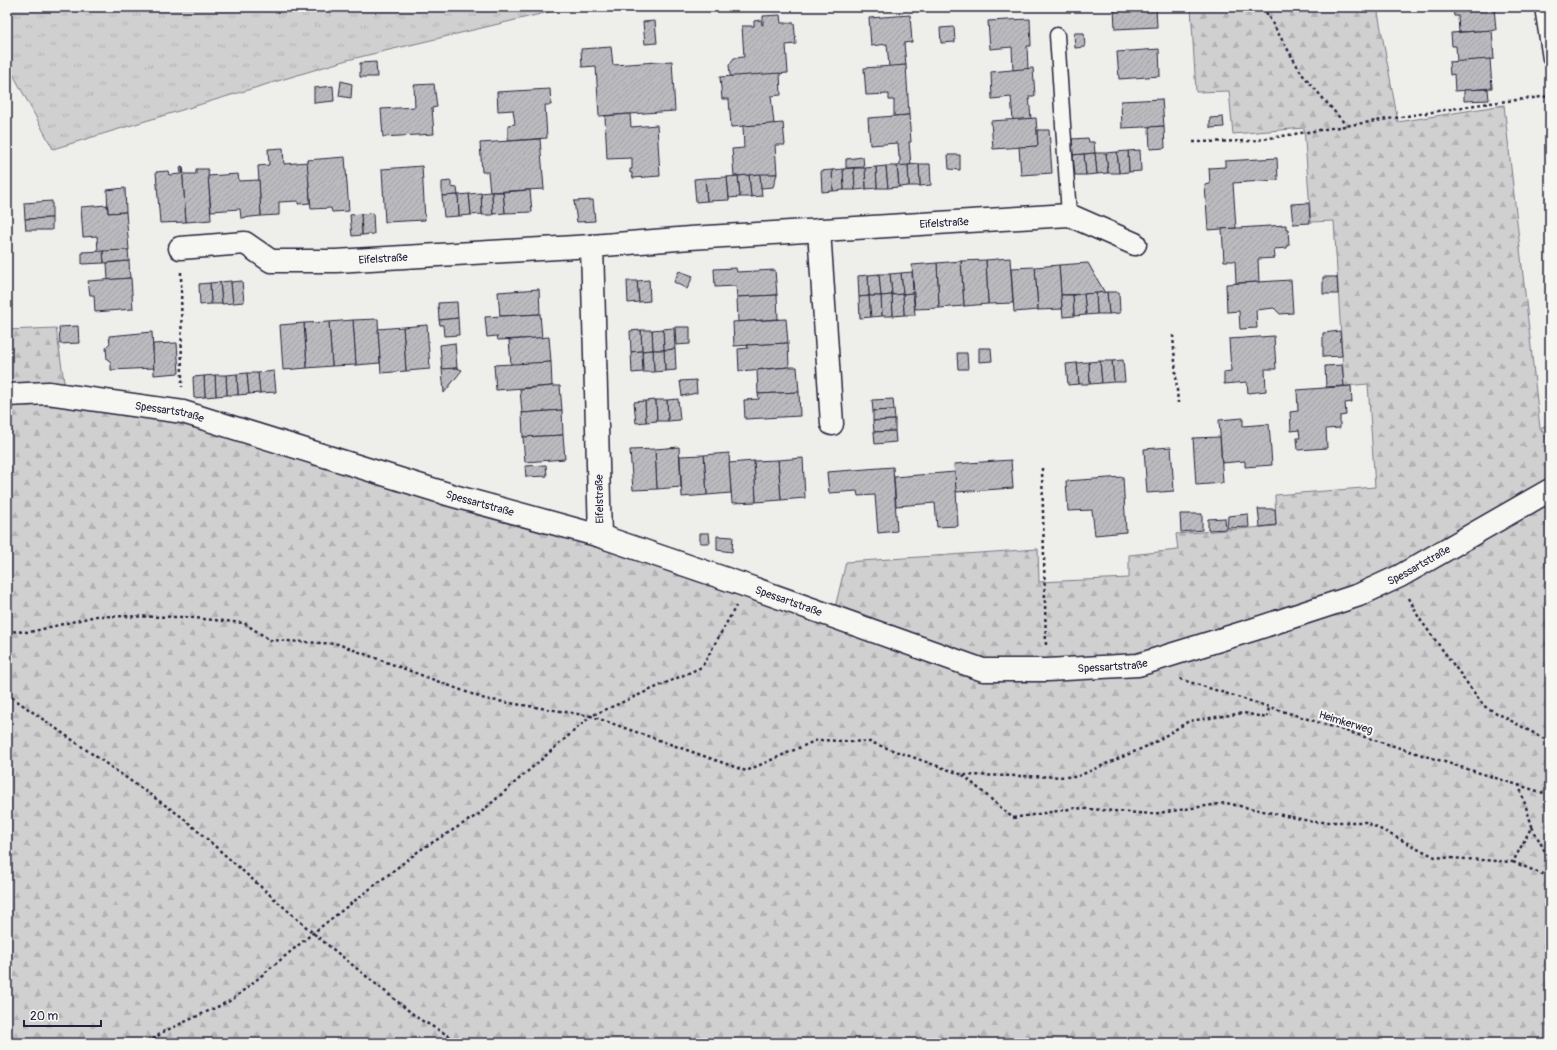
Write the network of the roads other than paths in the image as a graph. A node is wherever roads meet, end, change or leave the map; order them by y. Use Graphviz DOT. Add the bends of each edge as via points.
graph roads {
  1 [pos="1542,7"];
  2 [pos="1057,35"];
  3 [pos="1550,59"];
  4 [pos="1069,215"];
  5 [pos="819,230"];
  6 [pos="1135,244"];
  7 [pos="592,246"];
  8 [pos="180,248"];
  9 [pos="7,395"];
  10 [pos="832,424"];
  11 [pos="1550,490"];
  12 [pos="600,536"];
  1 -- 3 [label="lane"];
  2 -- 4 [label="lane"];
  4 -- 5 [label="street, Eifelstraße"];
  4 -- 6 [label="street, Eifelstraße"];
  5 -- 7 [label="street, Eifelstraße"];
  5 -- 10 [label="street"];
  7 -- 8 [label="street, Eifelstraße" via="329,261 271,261 244,243"];
  7 -- 12 [label="street, Eifelstraße"];
  9 -- 12 [label="street, Spessartstraße" via="48,392 183,412 454,496"];
  11 -- 12 [label="street, Spessartstraße" via="1400,576 1359,595 1138,665 1047,670 983,670"];
}
